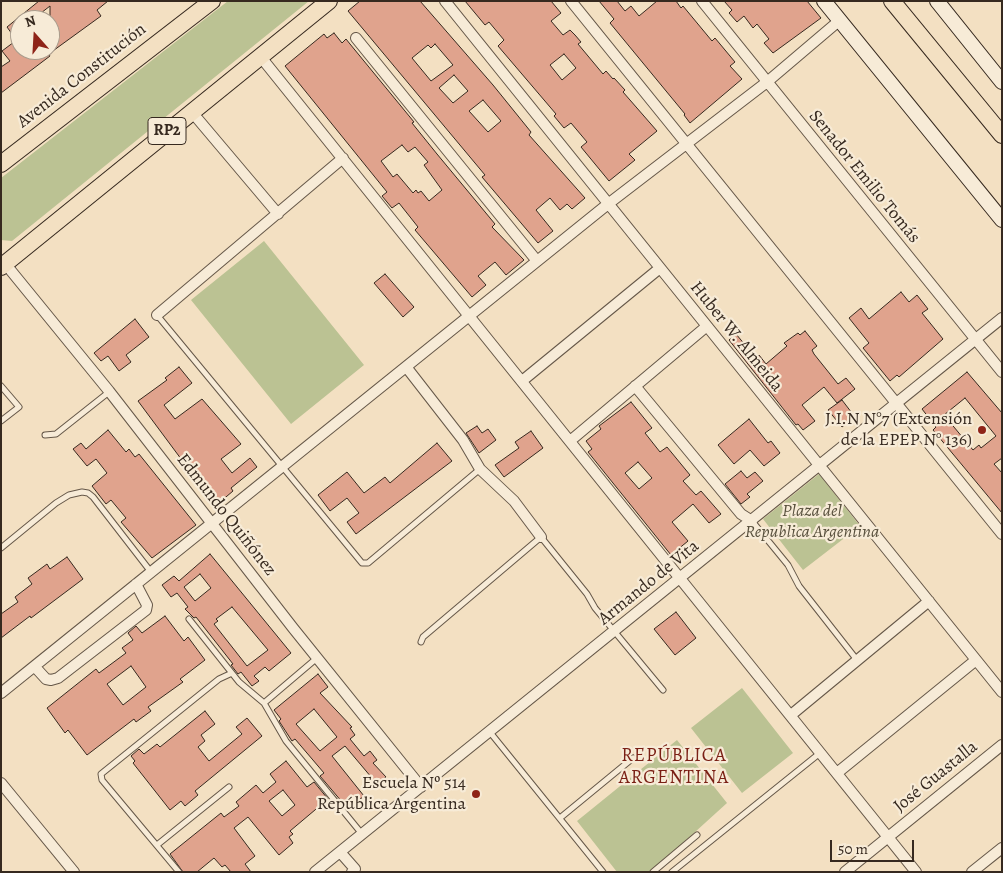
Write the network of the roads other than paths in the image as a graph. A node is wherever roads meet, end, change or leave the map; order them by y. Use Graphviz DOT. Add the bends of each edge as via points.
graph roads {
  1 [pos="212,1"];
  2 [pos="329,1"];
  3 [pos="445,1"];
  4 [pos="571,1"];
  5 [pos="702,1"];
  6 [pos="824,1"];
  7 [pos="892,1"];
  8 [pos="937,1"];
  9 [pos="840,20"];
  10 [pos="356,38"];
  11 [pos="260,56"];
  12 [pos="767,82"];
  13 [pos="1002,82"];
  14 [pos="191,111"];
  15 [pos="1002,135"];
  16 [pos="687,143"];
  17 [pos="343,158"];
  18 [pos="1,164"];
  19 [pos="608,204"];
  20 [pos="278,214"];
  21 [pos="1002,220"];
  22 [pos="537,261"];
  23 [pos="3,263"];
  24 [pos="660,268"];
  25 [pos="157,315"];
  26 [pos="469,316"];
  27 [pos="1002,318"];
  28 [pos="707,326"];
  29 [pos="975,340"];
  30 [pos="407,368"];
  31 [pos="1002,372"];
  32 [pos="522,381"];
  33 [pos="1,386"];
  34 [pos="635,386"];
  35 [pos="109,391"];
  36 [pos="896,402"];
  37 [pos="1,421"];
  38 [pos="45,435"];
  39 [pos="570,441"];
  40 [pos="819,466"];
  41 [pos="284,467"];
  42 [pos="480,469"];
  43 [pos="752,521"];
  44 [pos="212,524"];
  45 [pos="1002,534"];
  46 [pos="541,537"];
  47 [pos="1,548"];
  48 [pos="151,572"];
  49 [pos="680,578"];
  50 [pos="136,584"];
  51 [pos="929,601"];
  52 [pos="189,619"];
  53 [pos="614,632"];
  54 [pos="420,642"];
  55 [pos="318,658"];
  56 [pos="857,660"];
  57 [pos="976,660"];
  58 [pos="35,667"];
  59 [pos="232,673"];
  60 [pos="663,690"];
  61 [pos="1002,692"];
  62 [pos="1,693"];
  63 [pos="264,703"];
  64 [pos="791,715"];
  65 [pos="489,731"];
  66 [pos="1002,745"];
  67 [pos="820,752"];
  68 [pos="633,758"];
  69 [pos="838,773"];
  70 [pos="1,783"];
  71 [pos="421,786"];
  72 [pos="229,787"];
  73 [pos="560,818"];
  74 [pos="362,834"];
  75 [pos="697,835"];
  76 [pos="888,837"];
  77 [pos="157,845"];
  78 [pos="1002,848"];
  79 [pos="340,852"];
  80 [pos="74,872"];
  81 [pos="179,872"];
  82 [pos="315,872"];
  83 [pos="352,872"];
  84 [pos="603,872"];
  85 [pos="653,872"];
  86 [pos="672,872"];
  87 [pos="845,872"];
  88 [pos="916,872"];
  89 [pos="972,872"];
  1 -- 18 [label="main road, Avenida Constitución"];
  2 -- 11 [label="main road, RP2"];
  3 -- 19 [label="street, Huber W. Almeida"];
  4 -- 16 [label="street"];
  5 -- 12 [label="street, Senador Emilio Tomás"];
  6 -- 9 [label="main road"];
  7 -- 15 [label="main road"];
  8 -- 13 [label="main road"];
  9 -- 12 [label="street"];
  9 -- 21 [label="main road"];
  10 -- 22 [label="street"];
  11 -- 14 [label="main road, RP2"];
  11 -- 17 [label="street"];
  12 -- 16 [label="street"];
  12 -- 29 [label="street, Senador Emilio Tomás"];
  14 -- 20 [label="street"];
  14 -- 23 [label="main road, RP2"];
  16 -- 19 [label="street"];
  16 -- 36 [label="street"];
  17 -- 20 [label="street"];
  17 -- 26 [label="street"];
  19 -- 22 [label="street"];
  19 -- 24 [label="street, Huber W. Almeida"];
  20 -- 25 [label="street"];
  22 -- 26 [label="street"];
  23 -- 35 [label="street, Edmundo Quiñónez"];
  24 -- 28 [label="street, Huber W. Almeida"];
  24 -- 32 [label="street"];
  25 -- 41 [label="lane"];
  26 -- 30 [label="street"];
  26 -- 32 [label="street"];
  27 -- 29 [label="street, Armando de Vita"];
  28 -- 34 [label="street"];
  28 -- 40 [label="street, Huber W. Almeida"];
  29 -- 31 [label="street, Senador Emilio Tomás"];
  29 -- 36 [label="street, Armando de Vita"];
  30 -- 41 [label="street"];
  30 -- 42 [label="street" via="463,440"];
  32 -- 39 [label="street"];
  33 -- 37 [label="lane" via="19,407"];
  34 -- 39 [label="street"];
  34 -- 43 [label="street" via="742,514"];
  35 -- 38 [label="lane" via="56,434"];
  35 -- 44 [label="street, Edmundo Quiñónez"];
  36 -- 40 [label="street, Armando de Vita"];
  36 -- 45 [label="street"];
  39 -- 49 [label="street"];
  40 -- 43 [label="street, Armando de Vita"];
  40 -- 51 [label="street, Huber W. Almeida"];
  41 -- 42 [label="lane" via="362,563 368,563"];
  41 -- 44 [label="street"];
  42 -- 46 [label="street" via="514,501"];
  43 -- 49 [label="street, Armando de Vita"];
  43 -- 56 [label="lane"];
  44 -- 48 [label="street"];
  44 -- 55 [label="street, Edmundo Quiñónez"];
  46 -- 53 [label="lane"];
  46 -- 54 [label="lane"];
  47 -- 48 [label="lane" via="56,503 82,492 93,497"];
  48 -- 50 [label="street"];
  49 -- 53 [label="street, Armando de Vita"];
  49 -- 64 [label="street"];
  50 -- 58 [label="street"];
  50 -- 58 [label="street" via="147,605 146,610 58,678 46,679"];
  51 -- 56 [label="street"];
  51 -- 57 [label="street, Huber W. Almeida"];
  52 -- 59 [label="lane"];
  53 -- 60 [label="lane"];
  53 -- 65 [label="street, Armando de Vita"];
  55 -- 63 [label="lane"];
  55 -- 71 [label="street, Edmundo Quiñónez"];
  56 -- 64 [label="street"];
  57 -- 61 [label="street, Huber W. Almeida"];
  57 -- 69 [label="street"];
  58 -- 62 [label="street"];
  59 -- 63 [label="lane"];
  59 -- 77 [label="lane" via="220,678 101,774 102,780"];
  63 -- 74 [label="lane" via="286,741"];
  64 -- 67 [label="street"];
  65 -- 71 [label="street, Armando de Vita"];
  65 -- 73 [label="lane"];
  66 -- 76 [label="street, José Guastalla"];
  67 -- 69 [label="street"];
  67 -- 86 [label="lane"];
  68 -- 73 [label="lane"];
  69 -- 76 [label="street"];
  70 -- 80 [label="street"];
  71 -- 74 [label="street, Armando de Vita"];
  72 -- 77 [label="lane"];
  73 -- 84 [label="lane"];
  74 -- 79 [label="street, Armando de Vita"];
  75 -- 85 [label="lane"];
  76 -- 87 [label="street, José Guastalla"];
  76 -- 88 [label="street"];
  77 -- 81 [label="lane"];
  78 -- 89 [label="street"];
  79 -- 82 [label="street, Armando de Vita"];
  79 -- 83 [label="street" via="355,869"];
}
